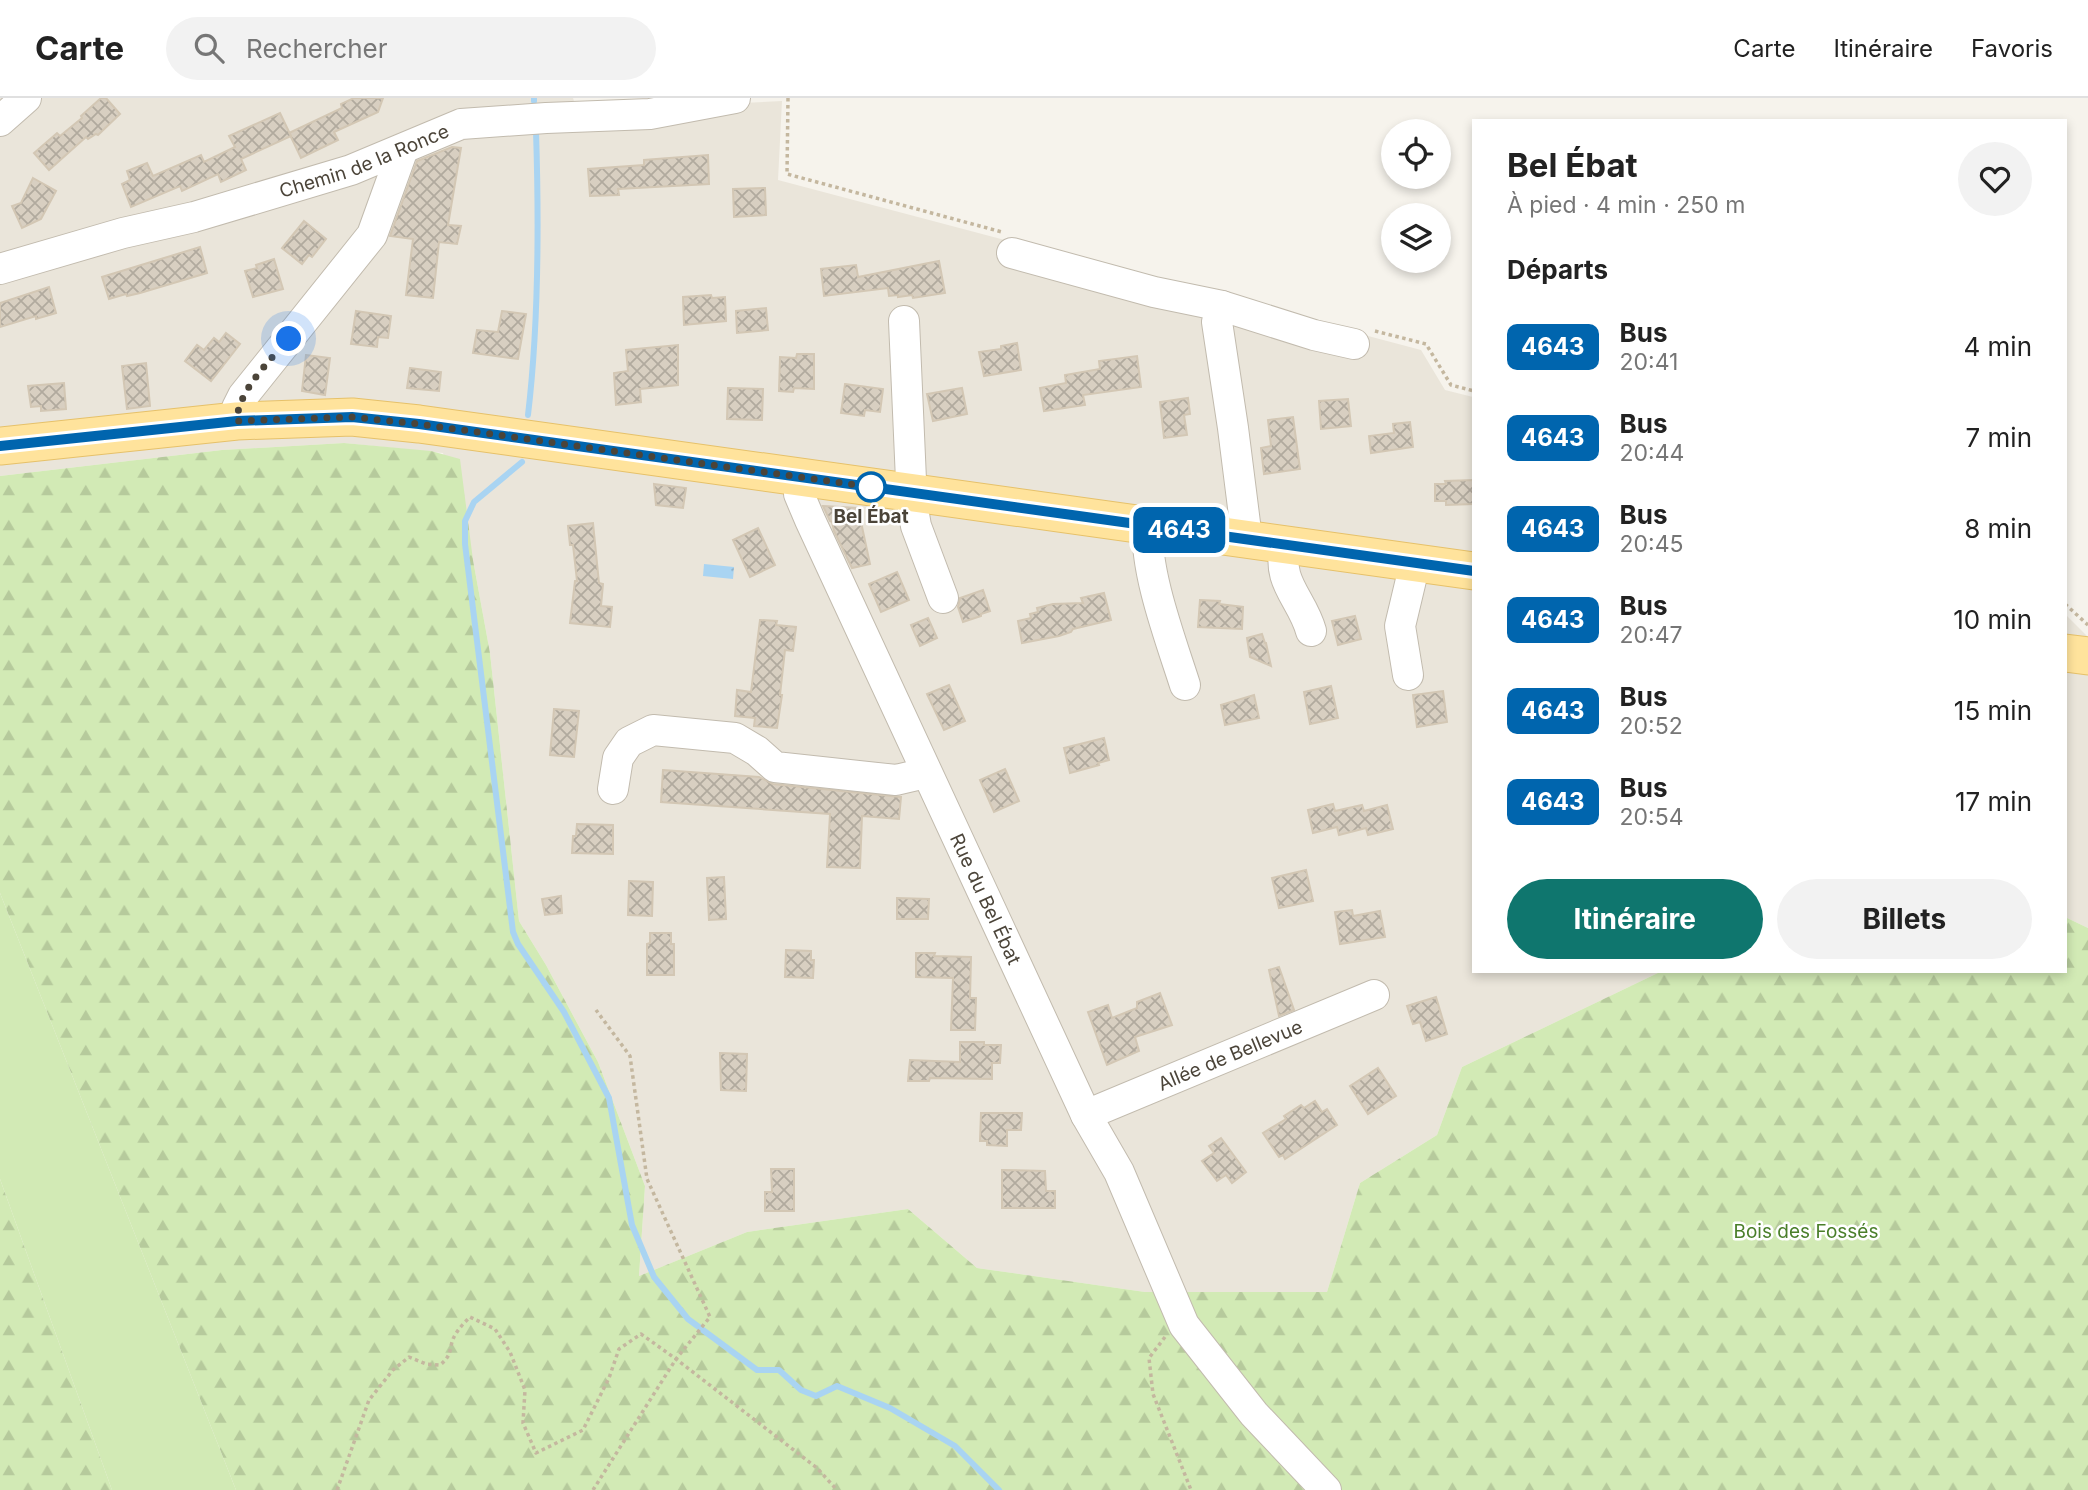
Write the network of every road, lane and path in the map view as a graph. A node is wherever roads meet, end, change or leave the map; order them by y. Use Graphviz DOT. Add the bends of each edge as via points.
graph roads {
  1 [pos="26,98"];
  2 [pos="735,98"];
  3 [pos="544,108"];
  4 [pos="0,121"];
  5 [pos="403,149"];
  6 [pos="1012,253"];
  7 [pos="0,268"];
  8 [pos="1222,306"];
  9 [pos="904,321"];
  10 [pos="1354,344"];
  11 [pos="237,421"];
  12 [pos="0,446"];
  13 [pos="799,478"];
  14 [pos="911,493"];
  15 [pos="1148,525"];
  16 [pos="1247,539"];
  17 [pos="1286,544"];
  18 [pos="1415,563"];
  19 [pos="1472,571"];
  20 [pos="943,597"];
  21 [pos="2067,606"];
  22 [pos="2088,625"];
  23 [pos="1311,631"];
  24 [pos="2067,653"];
  25 [pos="2088,656"];
  26 [pos="1408,676"];
  27 [pos="1185,685"];
  28 [pos="926,773"];
  29 [pos="613,789"];
  30 [pos="1374,995"];
  31 [pos="596,1010"];
  32 [pos="1086,1115"];
  33 [pos="1182,1321"];
  34 [pos="676,1359"];
  35 [pos="337,1490"];
  36 [pos="593,1490"];
  37 [pos="837,1490"];
  38 [pos="1191,1490"];
  39 [pos="1326,1490"];
  1 -- 4 [label="street"];
  2 -- 3 [label="street, Chemin de la Ronce" via="650,114"];
  3 -- 5 [label="street, Chemin de la Ronce" via="461,124"];
  5 -- 7 [label="street, Chemin de la Ronce" via="351,170 207,213"];
  5 -- 11 [label="street" via="372,236 243,396"];
  6 -- 8 [label="street"];
  8 -- 10 [label="street"];
  8 -- 16 [label="street" via="1217,322"];
  9 -- 14 [label="street"];
  11 -- 12 [label="main road"];
  11 -- 13 [label="main road" via="352,417"];
  13 -- 14 [label="main road"];
  13 -- 28 [label="street, Rue du Bel Ébat" via="799,494 810,520"];
  14 -- 15 [label="main road"];
  14 -- 20 [label="street" via="916,526"];
  15 -- 16 [label="main road"];
  15 -- 27 [label="street" via="1146,542 1153,573"];
  16 -- 17 [label="main road"];
  17 -- 18 [label="main road"];
  17 -- 23 [label="street" via="1285,575"];
  18 -- 19 [label="main road"];
  18 -- 26 [label="street" via="1400,626"];
  21 -- 22 [label="path"];
  24 -- 25 [label="main road"];
  28 -- 29 [label="street" via="897,780 775,767 735,738 653,730 629,742 618,758"];
  28 -- 32 [label="street, Rue du Bel Ébat"];
  30 -- 32 [label="street, Allée de Bellevue"];
  31 -- 34 [label="path" via="630,1056 647,1179 710,1317"];
  32 -- 33 [label="street, Rue du Bel Ébat" via="1119,1172"];
  33 -- 38 [label="path" via="1149,1358 1153,1394"];
  33 -- 39 [label="street, Rue du Bel Ébat" via="1254,1414"];
  34 -- 35 [label="path" via="640,1334 619,1349 583,1430 536,1453 523,1423 525,1390 510,1352 495,1329 470,1317 453,1337 447,1360 440,1365 426,1364 409,1357 369,1400"];
  34 -- 36 [label="path"];
  34 -- 37 [label="path" via="817,1468"];
}
